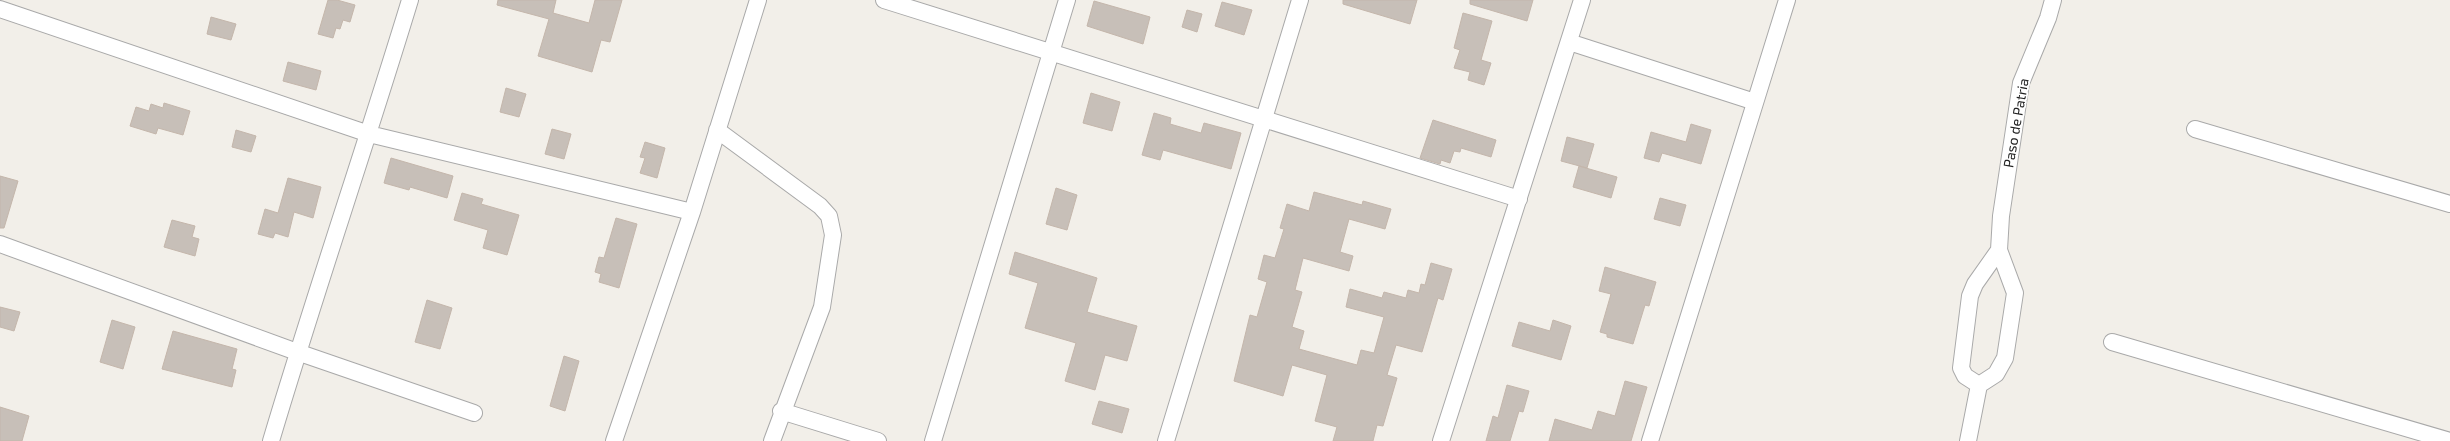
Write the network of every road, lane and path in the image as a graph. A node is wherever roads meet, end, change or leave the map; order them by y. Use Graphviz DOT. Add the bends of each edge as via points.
graph roads {
  1 [pos="410,0"];
  2 [pos="758,0"];
  3 [pos="884,0"];
  4 [pos="1067,0"];
  5 [pos="1300,0"];
  6 [pos="1582,0"];
  7 [pos="1787,0"];
  8 [pos="2053,0"];
  9 [pos="0,9"];
  10 [pos="1569,42"];
  11 [pos="1051,52"];
  12 [pos="1755,102"];
  13 [pos="1265,119"];
  14 [pos="2195,129"];
  15 [pos="717,130"];
  16 [pos="369,134"];
  17 [pos="1519,198"];
  18 [pos="2450,204"];
  19 [pos="692,212"];
  20 [pos="0,244"];
  21 [pos="1999,250"];
  22 [pos="2112,342"];
  23 [pos="297,352"];
  24 [pos="1979,385"];
  25 [pos="782,411"];
  26 [pos="474,413"];
  27 [pos="271,441"];
  28 [pos="614,441"];
  29 [pos="772,441"];
  30 [pos="878,441"];
  31 [pos="933,441"];
  32 [pos="1166,441"];
  33 [pos="1441,441"];
  34 [pos="1650,441"];
  35 [pos="1968,441"];
  36 [pos="2450,441"];
  1 -- 16 [label="street"];
  2 -- 15 [label="street"];
  3 -- 11 [label="street"];
  4 -- 11 [label="street"];
  5 -- 13 [label="street"];
  6 -- 10 [label="street"];
  7 -- 12 [label="street"];
  8 -- 21 [label="street, Paso de Patria" via="2021,83 2001,216"];
  9 -- 16 [label="street"];
  10 -- 12 [label="street"];
  10 -- 17 [label="street"];
  11 -- 13 [label="street"];
  11 -- 31 [label="street"];
  12 -- 34 [label="street"];
  13 -- 17 [label="street"];
  13 -- 32 [label="street"];
  14 -- 18 [label="street"];
  15 -- 19 [label="street"];
  15 -- 25 [label="street" via="820,206 829,216 833,236 822,307"];
  16 -- 19 [label="street"];
  16 -- 23 [label="street"];
  17 -- 33 [label="street"];
  19 -- 28 [label="street"];
  20 -- 23 [label="street"];
  21 -- 24 [label="street, Paso de Patria" via="2012,280 2014,306 2005,358 1996,374"];
  21 -- 24 [label="street" via="1975,284 1970,296 1962,368 1965,376"];
  22 -- 36 [label="street"];
  23 -- 26 [label="street"];
  23 -- 27 [label="street"];
  24 -- 35 [label="street"];
  25 -- 29 [label="street"];
  25 -- 30 [label="street"];
}
